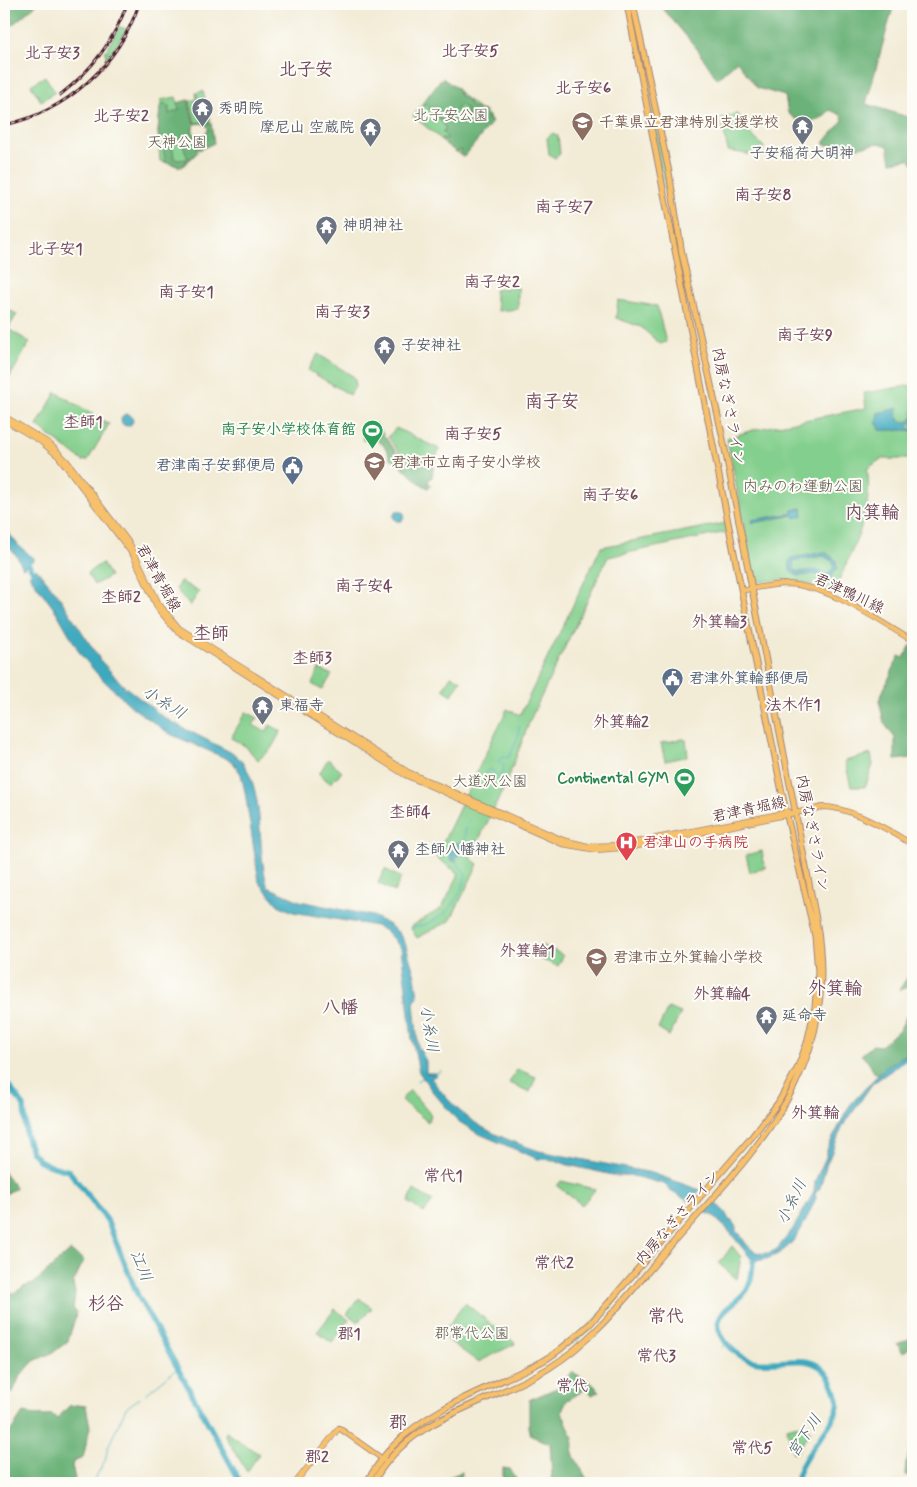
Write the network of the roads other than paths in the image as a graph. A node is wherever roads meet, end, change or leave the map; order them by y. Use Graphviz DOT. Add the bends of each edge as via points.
graph roads {
  1 [pos="627,4"];
  2 [pos="633,4"];
  3 [pos="4,416"];
  4 [pos="4,420"];
  5 [pos="752,589"];
  6 [pos="741,591"];
  7 [pos="913,641"];
  8 [pos="796,812"];
  9 [pos="787,814"];
  10 [pos="913,845"];
  11 [pos="385,1460"];
  12 [pos="295,1483"];
  13 [pos="366,1483"];
  14 [pos="374,1483"];
  1 -- 6 [label="highway, 内房なぎさライン"];
  2 -- 5 [label="highway, 内房なぎさライン"];
  3 -- 9 [label="main road, 君津青堀線" via="50,444 67,461 130,544 159,604 179,628 408,772 550,836 588,846 634,843"];
  4 -- 9 [label="main road, 君津青堀線" via="58,456 132,555 158,609 177,631 405,775 546,838 588,849 633,847"];
  5 -- 6 [label="main road, 君津鴨川線"];
  5 -- 7 [label="main road, 君津鴨川線" via="788,584 819,590"];
  5 -- 8 [label="highway, 内房なぎさライン"];
  6 -- 9 [label="highway, 内房なぎさライン"];
  8 -- 9 [label="main road, 君津青堀線"];
  8 -- 10 [label="main road, 君津青堀線" via="824,807 840,809"];
  8 -- 11 [label="highway, 内房なぎさライン" via="822,953 822,974 818,1020 806,1062 784,1109 697,1216 601,1325 571,1352 529,1379 420,1432"];
  9 -- 11 [label="highway, 内房なぎさライン" via="815,936 818,972 813,1021 797,1069 778,1103 602,1310 563,1348 430,1418 400,1439"];
  11 -- 12 [label="main road" via="339,1428"];
  11 -- 13 [label="highway, 内房なぎさライン"];
  11 -- 14 [label="highway, 内房なぎさライン"];
}
